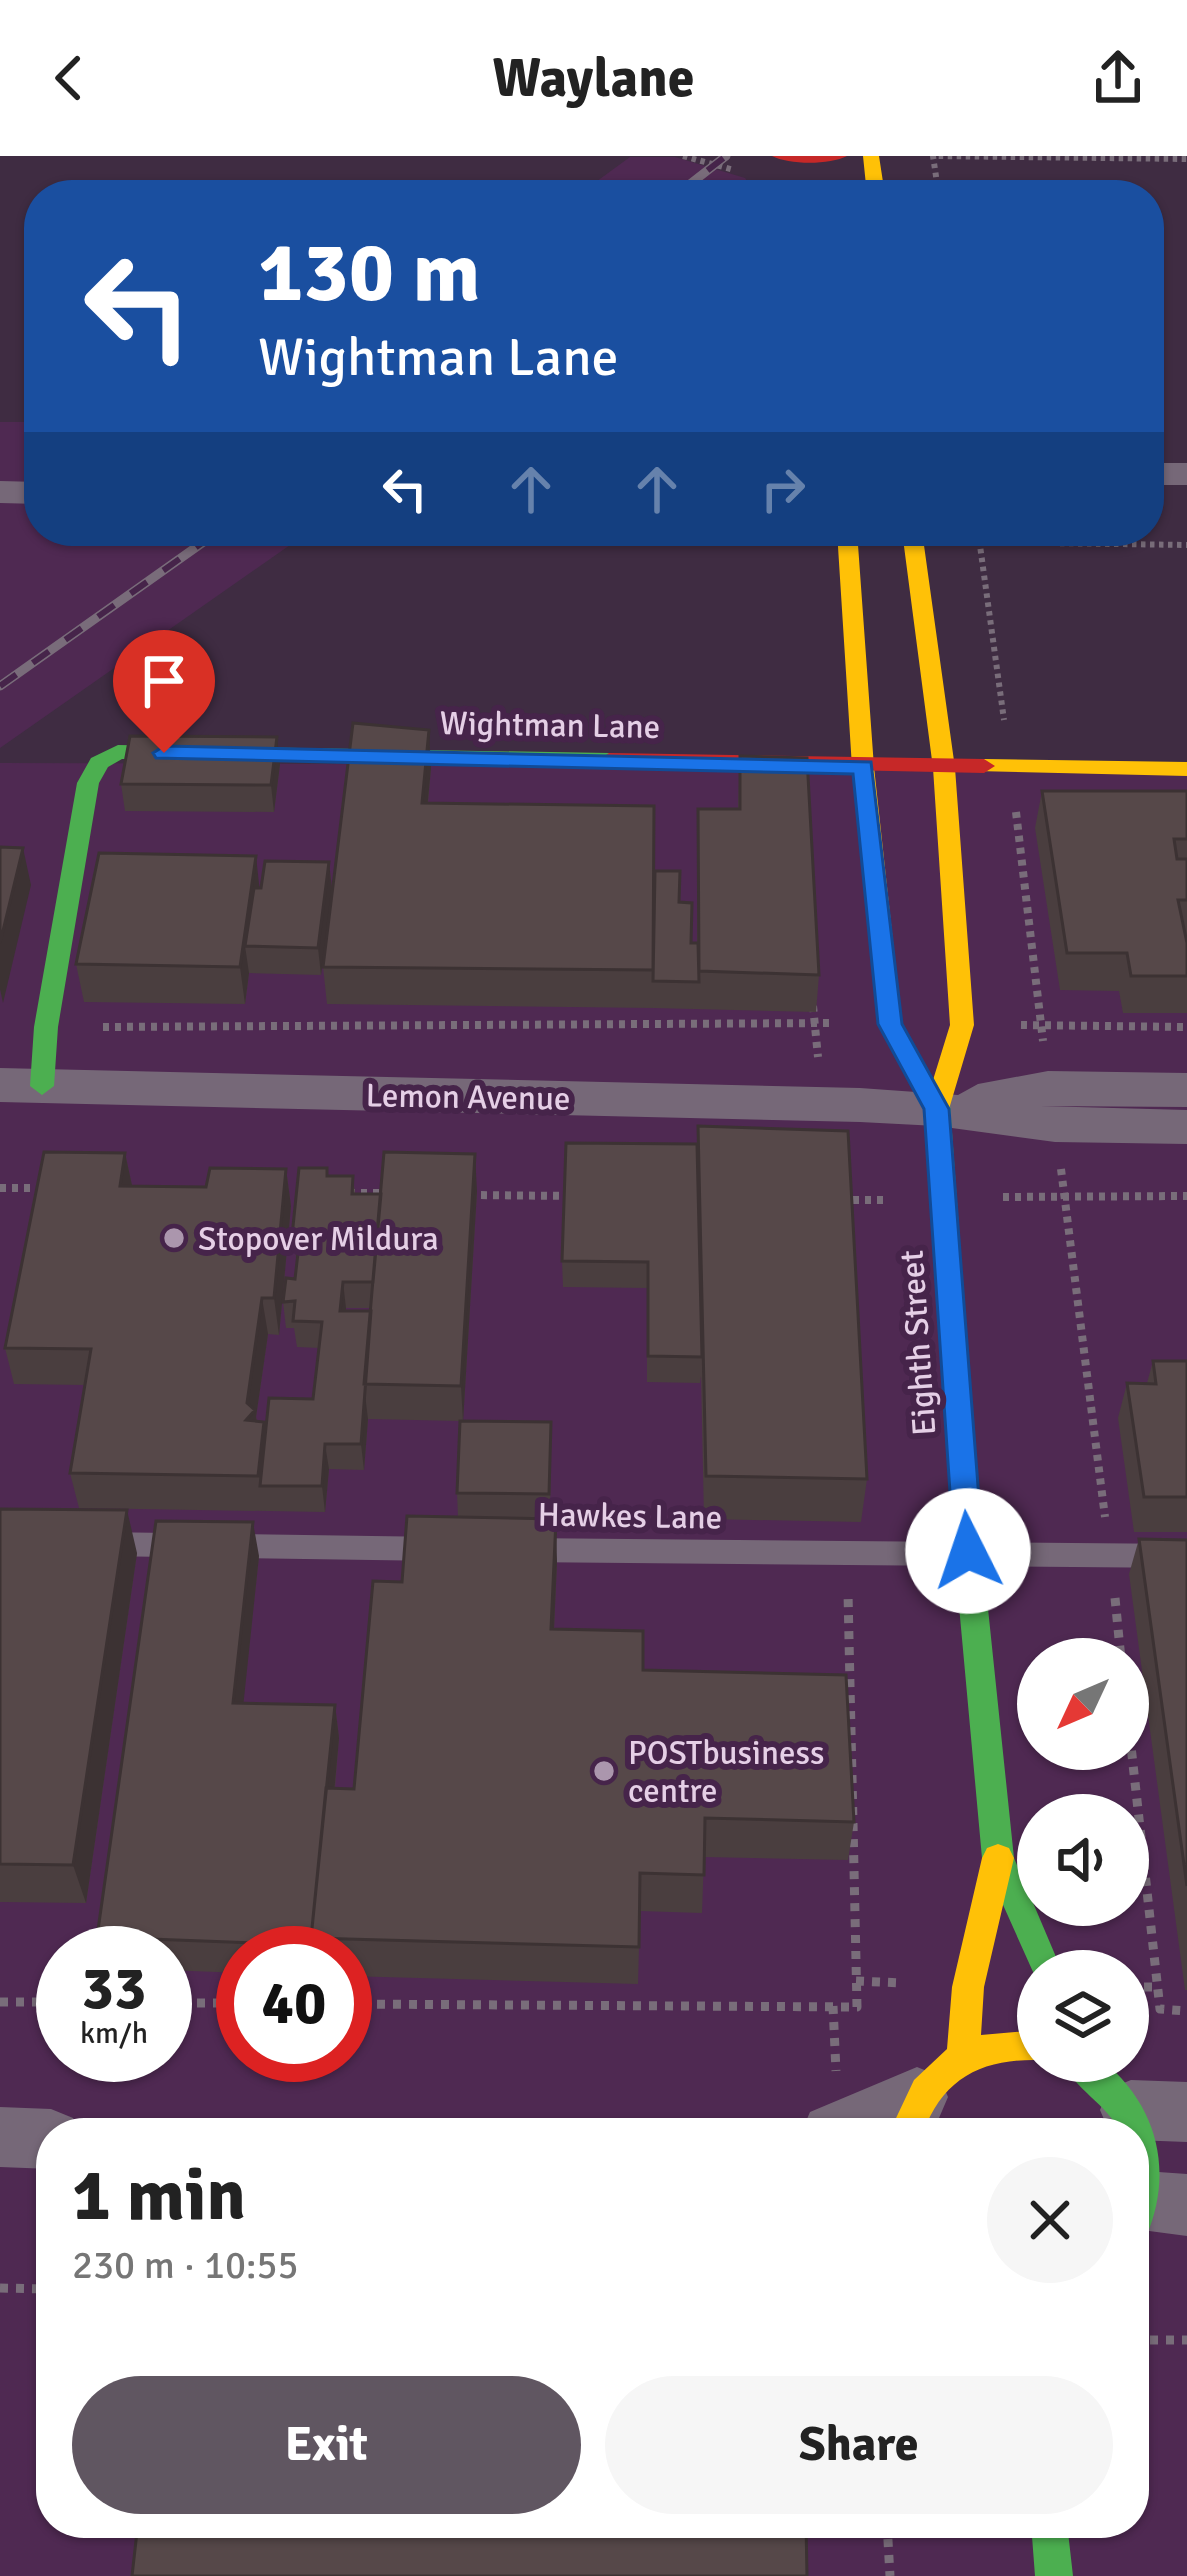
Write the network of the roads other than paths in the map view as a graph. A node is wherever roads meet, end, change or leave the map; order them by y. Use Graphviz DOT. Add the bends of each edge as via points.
graph roads {
  1 [pos="766,156"];
  2 [pos="780,156"];
  3 [pos="838,156"];
  4 [pos="793,180"];
  5 [pos="849,546"];
  6 [pos="914,546"];
  7 [pos="863,767"];
  8 [pos="944,768"];
  9 [pos="1187,770"];
  10 [pos="21,1085"];
  11 [pos="1187,1090"];
  12 [pos="1052,1107"];
  13 [pos="937,1109"];
  14 [pos="1187,1127"];
  15 [pos="70,1544"];
  16 [pos="968,1551"];
  17 [pos="1187,1556"];
  18 [pos="998,1858"];
  19 [pos="1037,1950"];
  20 [pos="1017,2044"];
  21 [pos="962,2053"];
  22 [pos="1111,2082"];
  23 [pos="1159,2111"];
  24 [pos="911,2115"];
  25 [pos="0,2137"];
  26 [pos="36,2138"];
  27 [pos="1149,2171"];
  28 [pos="1155,2210"];
  29 [pos="1050,2538"];
  30 [pos="1054,2576"];
  1 -- 4 [label="street"];
  2 -- 3 [label="street"];
  5 -- 7 [label="street, Eighth Street"];
  6 -- 8 [label="street, Eighth Street"];
  7 -- 8 [label="street, Wightman Lane"];
  7 -- 10 [label="street, Wightman Lane" via="118,752 99,763 88,783 46,1027"];
  7 -- 13 [label="street, Eighth Street" via="890,1024"];
  8 -- 9 [label="street, Wightman Lane"];
  8 -- 13 [label="street, Eighth Street" via="962,1025"];
  10 -- 13 [label="street, Lemon Avenue"];
  11 -- 12 [label="street, Lemon Avenue"];
  12 -- 13 [label="street, Lemon Avenue"];
  12 -- 14 [label="street, Lemon Avenue"];
  13 -- 16 [label="street, Eighth Street"];
  15 -- 16 [label="lane, Hawkes Lane"];
  16 -- 17 [label="lane, Hawkes Lane"];
  16 -- 18 [label="street, Eighth Street"];
  18 -- 19 [label="street, Eighth Street"];
  18 -- 21 [label="street, Eighth Street" via="968,1987"];
  20 -- 21 [label="street"];
  21 -- 24 [label="street" via="935,2072"];
  22 -- 23 [label="street"];
  25 -- 26 [label="street"];
  27 -- 28 [label="street"];
  29 -- 30 [label="street"];
}
